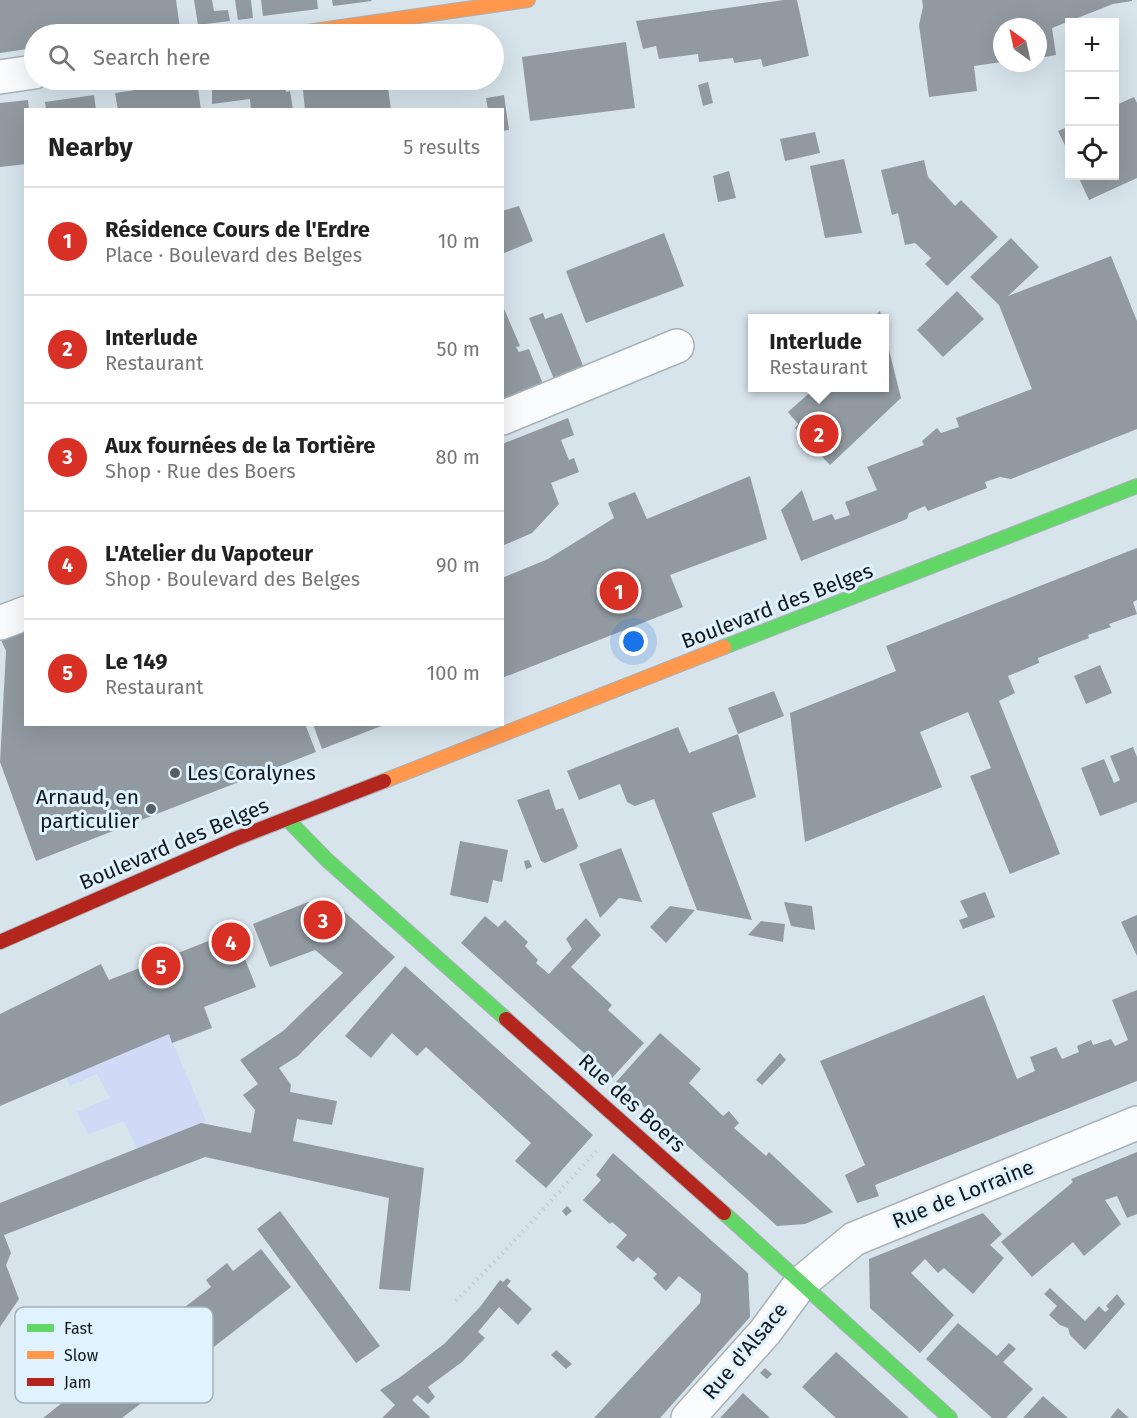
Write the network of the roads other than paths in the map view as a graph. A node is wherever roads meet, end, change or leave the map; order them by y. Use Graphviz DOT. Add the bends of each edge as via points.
graph roads {
  1 [pos="528,0"];
  2 [pos="362,24"];
  3 [pos="24,73"];
  4 [pos="0,77"];
  5 [pos="677,346"];
  6 [pos="504,417"];
  7 [pos="1137,486"];
  8 [pos="24,614"];
  9 [pos="0,623"];
  10 [pos="287,819"];
  11 [pos="0,942"];
  12 [pos="1137,1124"];
  13 [pos="801,1283"];
  14 [pos="688,1418"];
  15 [pos="950,1418"];
  1 -- 2 [label="main road"];
  3 -- 4 [label="street"];
  5 -- 6 [label="street"];
  7 -- 10 [label="main road, Boulevard des Belges"];
  8 -- 9 [label="street"];
  10 -- 11 [label="main road, Boulevard des Belges"];
  10 -- 13 [label="main road, Rue des Boers" via="327,860"];
  12 -- 13 [label="street, Rue de Lorraine" via="854,1239"];
  13 -- 14 [label="street, Rue d'Alsace" via="765,1332"];
  13 -- 15 [label="main road, Rue des Boers"];
}
